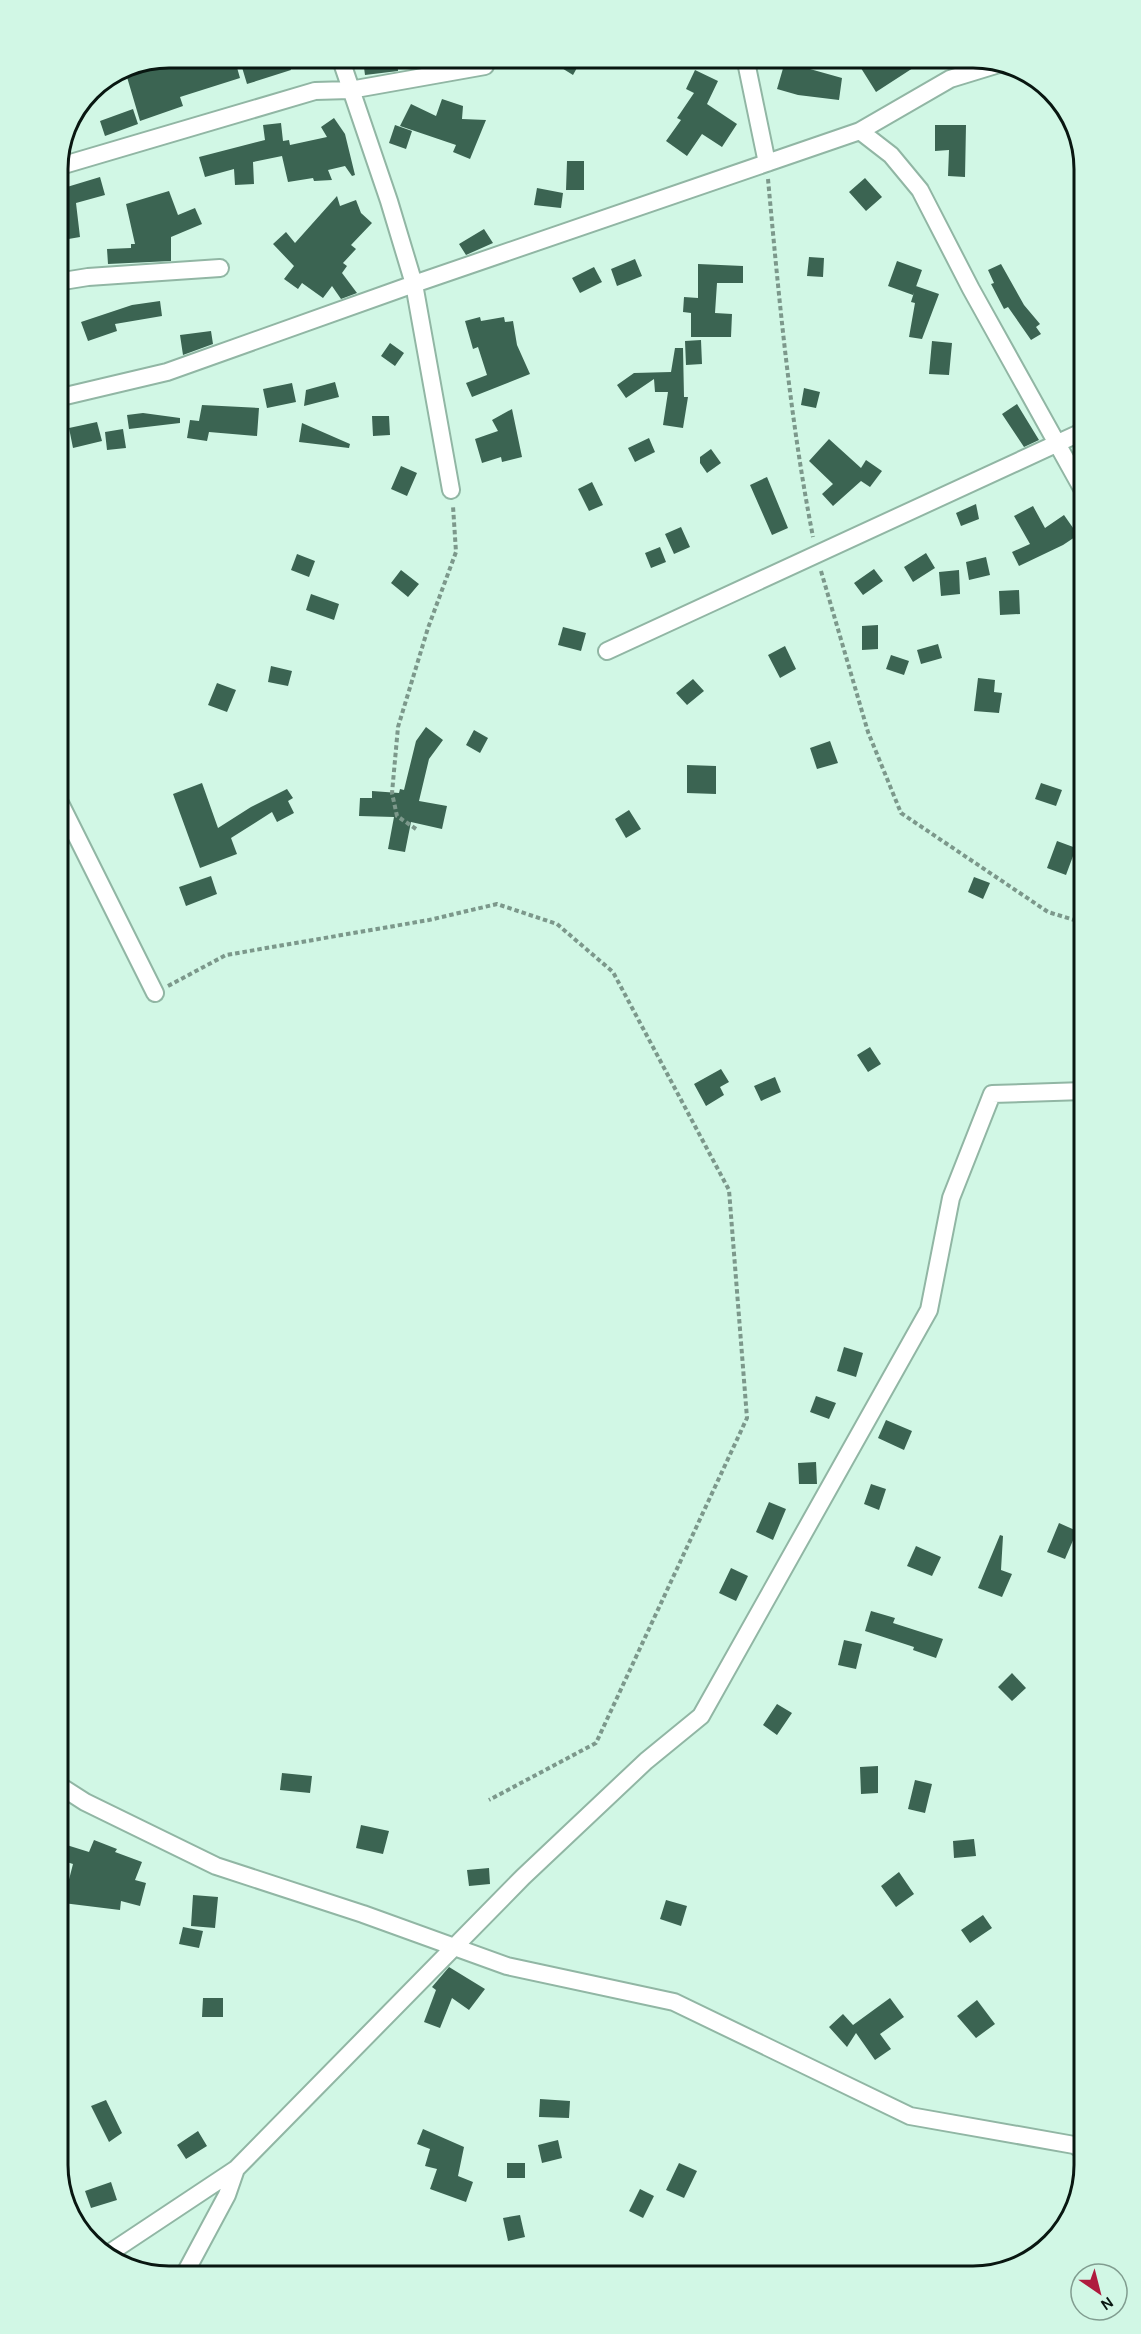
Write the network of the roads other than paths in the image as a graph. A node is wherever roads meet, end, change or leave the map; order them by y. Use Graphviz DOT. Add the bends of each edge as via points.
graph roads {
  1 [pos="343,68"];
  2 [pos="474,68"];
  3 [pos="748,68"];
  4 [pos="985,68"];
  5 [pos="350,90"];
  6 [pos="860,131"];
  7 [pos="767,163"];
  8 [pos="68,164"];
  9 [pos="220,268"];
  10 [pos="68,280"];
  11 [pos="414,284"];
  12 [pos="68,395"];
  13 [pos="1073,436"];
  14 [pos="1058,444"];
  15 [pos="1073,472"];
  16 [pos="451,490"];
  17 [pos="607,651"];
  18 [pos="68,819"];
  19 [pos="155,993"];
  20 [pos="1073,1091"];
  21 [pos="68,1791"];
  22 [pos="453,1948"];
  23 [pos="1073,2145"];
  24 [pos="236,2169"];
  25 [pos="113,2251"];
  26 [pos="189,2266"];
  1 -- 5 [label="street"];
  2 -- 5 [label="street"];
  3 -- 7 [label="street"];
  4 -- 6 [label="street" via="950,79"];
  5 -- 8 [label="street" via="315,91"];
  5 -- 11 [label="street"];
  6 -- 7 [label="street"];
  6 -- 14 [label="street" via="891,155 920,190"];
  7 -- 11 [label="street"];
  9 -- 10 [label="street"];
  11 -- 12 [label="street" via="168,372"];
  11 -- 16 [label="street"];
  13 -- 14 [label="street"];
  14 -- 15 [label="street"];
  14 -- 17 [label="street"];
  18 -- 19 [label="street"];
  20 -- 22 [label="street" via="992,1094 951,1198 929,1310 701,1716 646,1761"];
  21 -- 22 [label="street" via="216,1866"];
  22 -- 23 [label="street" via="507,1966 674,2002 910,2116"];
  22 -- 24 [label="street"];
  24 -- 25 [label="street"];
  24 -- 26 [label="street" via="227,2196"];
}
